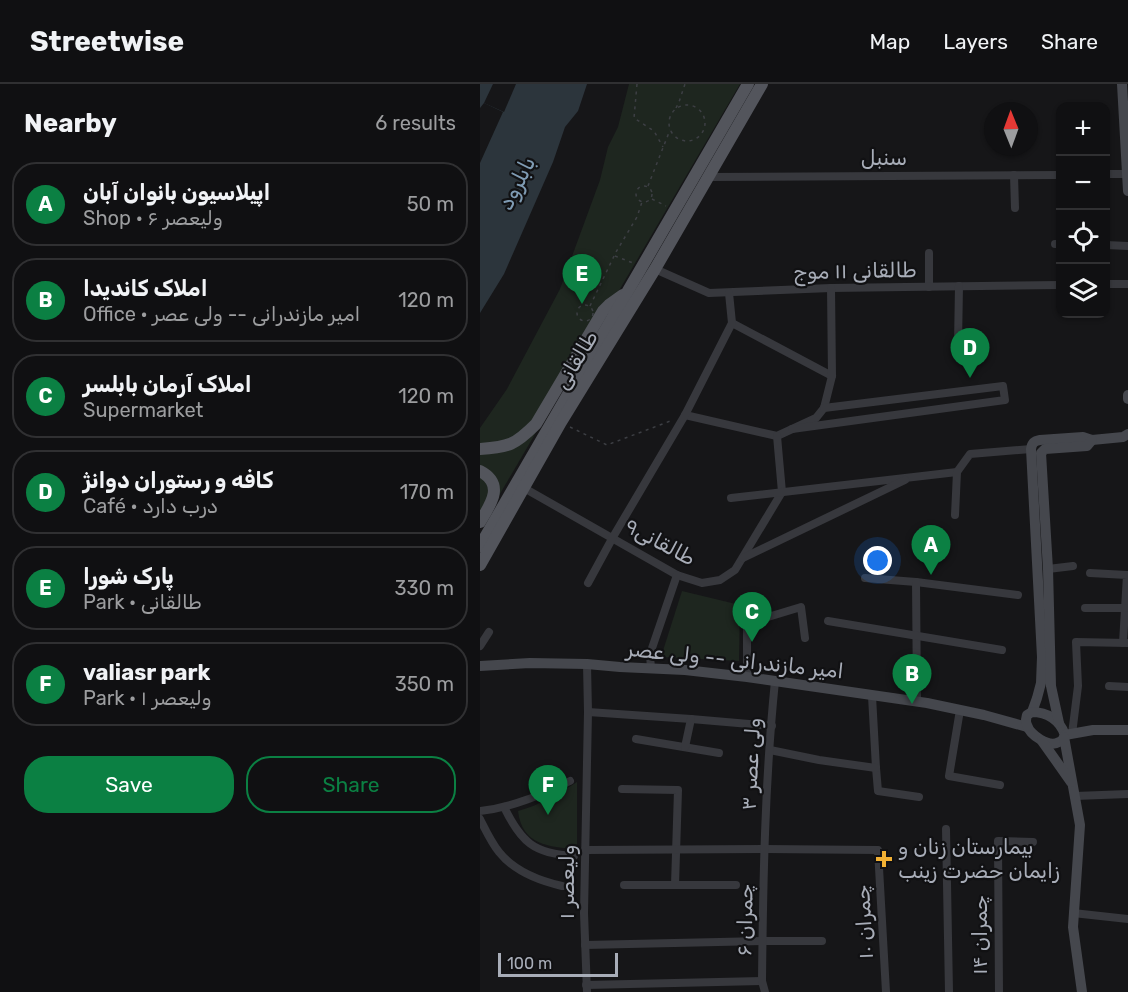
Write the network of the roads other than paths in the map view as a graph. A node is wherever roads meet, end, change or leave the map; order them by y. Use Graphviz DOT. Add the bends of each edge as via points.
graph roads {
  1 [pos="748,84"];
  2 [pos="762,84"];
  3 [pos="1122,84"];
  4 [pos="1110,174"];
  5 [pos="1127,174"];
  6 [pos="1014,175"];
  7 [pos="1056,175"];
  8 [pos="708,177"];
  9 [pos="1128,191"];
  10 [pos="1015,208"];
  11 [pos="1110,245"];
  12 [pos="1128,246"];
  13 [pos="929,253"];
  14 [pos="655,269"];
  15 [pos="1110,284"];
  16 [pos="1128,284"];
  17 [pos="1056,285"];
  18 [pos="959,286"];
  19 [pos="929,287"];
  20 [pos="831,288"];
  21 [pos="626,293"];
  22 [pos="729,293"];
  23 [pos="732,323"];
  24 [pos="958,344"];
  25 [pos="832,376"];
  26 [pos="824,408"];
  27 [pos="685,415"];
  28 [pos="792,429"];
  29 [pos="777,436"];
  30 [pos="1126,436"];
  31 [pos="1092,440"];
  32 [pos="480,449"];
  33 [pos="1030,449"];
  34 [pos="480,471"];
  35 [pos="957,472"];
  36 [pos="910,477"];
  37 [pos="524,488"];
  38 [pos="782,492"];
  39 [pos="731,498"];
  40 [pos="955,515"];
  41 [pos="480,522"];
  42 [pos="613,537"];
  43 [pos="1041,541"];
  44 [pos="480,546"];
  45 [pos="742,558"];
  46 [pos="480,565"];
  47 [pos="1073,566"];
  48 [pos="1048,569"];
  49 [pos="1090,573"];
  50 [pos="677,575"];
  51 [pos="1128,575"];
  52 [pos="865,578"];
  53 [pos="916,582"];
  54 [pos="588,584"];
  55 [pos="1018,595"];
  56 [pos="747,607"];
  57 [pos="1085,608"];
  58 [pos="1125,608"];
  59 [pos="747,617"];
  60 [pos="828,621"];
  61 [pos="489,632"];
  62 [pos="917,636"];
  63 [pos="805,638"];
  64 [pos="1125,643"];
  65 [pos="480,646"];
  66 [pos="1002,650"];
  67 [pos="587,664"];
  68 [pos="480,666"];
  69 [pos="651,669"];
  70 [pos="747,677"];
  71 [pos="775,681"];
  72 [pos="1109,686"];
  73 [pos="1128,687"];
  74 [pos="872,696"];
  75 [pos="917,702"];
  76 [pos="960,710"];
  77 [pos="588,712"];
  78 [pos="1029,714"];
  79 [pos="984,715"];
  80 [pos="691,719"];
  81 [pos="1059,723"];
  82 [pos="772,726"];
  83 [pos="1027,727"];
  84 [pos="1128,730"];
  85 [pos="1067,735"];
  86 [pos="1040,738"];
  87 [pos="636,739"];
  88 [pos="685,747"];
  89 [pos="770,750"];
  90 [pos="719,753"];
  91 [pos="876,768"];
  92 [pos="570,781"];
  93 [pos="1073,784"];
  94 [pos="1000,785"];
  95 [pos="622,789"];
  96 [pos="1128,794"];
  97 [pos="1075,796"];
  98 [pos="919,797"];
  99 [pos="504,807"];
  100 [pos="480,811"];
  101 [pos="480,819"];
  102 [pos="946,829"];
  103 [pos="1033,842"];
  104 [pos="765,849"];
  105 [pos="585,850"];
  106 [pos="676,850"];
  107 [pos="574,856"];
  108 [pos="624,885"];
  109 [pos="675,885"];
  110 [pos="736,885"];
  111 [pos="562,886"];
  112 [pos="1073,913"];
  113 [pos="1128,918"];
  114 [pos="763,940"];
  115 [pos="822,941"];
  116 [pos="585,945"];
  117 [pos="762,981"];
  118 [pos="586,988"];
  119 [pos="765,992"];
  120 [pos="886,992"];
  121 [pos="949,992"];
  122 [pos="999,992"];
  123 [pos="1082,992"];
  1 -- 21 [label="main road, طالقانی"];
  2 -- 8 [label="main road, طالقانی"];
  3 -- 5 [label="street"];
  4 -- 5 [label="street"];
  5 -- 9 [label="street"];
  6 -- 7 [label="street, سنبل"];
  6 -- 8 [label="street, سنبل"];
  6 -- 10 [label="street"];
  8 -- 14 [label="main road, طالقانی"];
  11 -- 12 [label="street"];
  13 -- 19 [label="street"];
  14 -- 22 [label="street, طالقانی ۱۱ موج" via="709,293"];
  14 -- 37 [label="main road, طالقانی"];
  15 -- 16 [label="street"];
  17 -- 18 [label="street, طالقانی ۱۱ موج"];
  18 -- 19 [label="street, طالقانی ۱۱ موج"];
  18 -- 24 [label="street"];
  19 -- 20 [label="street, طالقانی ۱۱ موج"];
  20 -- 22 [label="street, طالقانی ۱۱ موج"];
  20 -- 25 [label="street"];
  21 -- 32 [label="main road" via="603,311 536,424 507,447"];
  21 -- 44 [label="main road, طالقانی"];
  22 -- 23 [label="street"];
  23 -- 25 [label="street"];
  23 -- 27 [label="street"];
  25 -- 26 [label="street"];
  26 -- 28 [label="street" via="816,418"];
  26 -- 28 [label="street" via="1003,386 1005,400"];
  27 -- 29 [label="street"];
  27 -- 42 [label="street"];
  28 -- 29 [label="street"];
  29 -- 38 [label="street"];
  30 -- 31 [label="street"];
  31 -- 33 [label="street" via="1083,437 1035,441"];
  31 -- 43 [label="street" via="1087,446 1045,449 1041,453"];
  33 -- 35 [label="street" via="970,454"];
  33 -- 43 [label="street"];
  34 -- 41 [label="main road" via="487,475 495,491"];
  35 -- 36 [label="street"];
  35 -- 40 [label="street"];
  36 -- 38 [label="street"];
  36 -- 45 [label="street"];
  37 -- 42 [label="street, طالقانی۹"];
  37 -- 46 [label="main road, طالقانی"];
  38 -- 39 [label="street"];
  38 -- 45 [label="street, طالقانی۹"];
  42 -- 50 [label="street, طالقانی۹"];
  42 -- 54 [label="street"];
  43 -- 48 [label="street"];
  43 -- 78 [label="street" via="1041,683"];
  45 -- 50 [label="street, طالقانی۹" via="735,570 720,580 702,583"];
  47 -- 48 [label="street"];
  48 -- 81 [label="street" via="1051,686"];
  49 -- 51 [label="street"];
  50 -- 69 [label="street" via="650,654"];
  51 -- 58 [label="street"];
  52 -- 53 [label="street"];
  53 -- 55 [label="street"];
  53 -- 62 [label="street"];
  56 -- 59 [label="street"];
  57 -- 58 [label="street"];
  58 -- 64 [label="street"];
  59 -- 63 [label="street" via="768,617 801,607"];
  59 -- 70 [label="street"];
  60 -- 62 [label="street"];
  61 -- 65 [label="street"];
  62 -- 66 [label="street"];
  62 -- 75 [label="street"];
  64 -- 85 [label="street" via="1076,642 1078,686"];
  67 -- 68 [label="street, امیر مازندرانی -- ولی عصر"];
  67 -- 69 [label="street, امیر مازندرانی -- ولی عصر"];
  67 -- 77 [label="street, ولیعصر ۱"];
  69 -- 70 [label="street, امیر مازندرانی -- ولی عصر"];
  70 -- 71 [label="street, امیر مازندرانی -- ولی عصر"];
  71 -- 74 [label="street, امیر مازندرانی -- ولی عصر"];
  71 -- 82 [label="street, ولی عصر ۳"];
  72 -- 73 [label="street"];
  74 -- 75 [label="street, امیر مازندرانی -- ولی عصر"];
  74 -- 91 [label="street"];
  75 -- 76 [label="street, امیر مازندرانی -- ولی عصر"];
  76 -- 79 [label="street, امیر مازندرانی -- ولی عصر"];
  76 -- 94 [label="street" via="949,776"];
  77 -- 80 [label="street"];
  77 -- 105 [label="street, ولیعصر ۱"];
  78 -- 79 [label="street"];
  78 -- 81 [label="street" via="1042,713"];
  78 -- 83 [label="street"];
  79 -- 83 [label="street"];
  80 -- 82 [label="street"];
  80 -- 88 [label="street"];
  81 -- 85 [label="street"];
  82 -- 89 [label="street, ولی عصر ۳"];
  83 -- 86 [label="street"];
  84 -- 85 [label="street"];
  85 -- 86 [label="street" via="1056,744"];
  85 -- 93 [label="street"];
  86 -- 93 [label="street"];
  87 -- 88 [label="street"];
  88 -- 90 [label="street"];
  89 -- 91 [label="street"];
  89 -- 104 [label="street, ولی عصر ۳"];
  91 -- 98 [label="street" via="879,791"];
  92 -- 99 [label="street"];
  93 -- 97 [label="street"];
  95 -- 106 [label="street" via="678,790"];
  96 -- 97 [label="street"];
  97 -- 112 [label="street" via="1080,825"];
  99 -- 100 [label="street"];
  99 -- 107 [label="street" via="530,845 543,852"];
  101 -- 111 [label="street" via="501,855 526,873"];
  102 -- 121 [label="street"];
  103 -- 122 [label="street, چمران ۱۴" via="998,842"];
  104 -- 106 [label="street"];
  104 -- 114 [label="street, چمران ۶"];
  104 -- 120 [label="street, چمران ۱۰" via="878,850"];
  105 -- 106 [label="street"];
  105 -- 116 [label="street, ولیعصر ۱"];
  106 -- 109 [label="street"];
  108 -- 109 [label="street"];
  109 -- 110 [label="street"];
  112 -- 113 [label="street"];
  112 -- 123 [label="street"];
  114 -- 115 [label="street"];
  114 -- 116 [label="street"];
  114 -- 117 [label="street, چمران ۶"];
  116 -- 118 [label="street, ولیعصر ۱"];
  117 -- 118 [label="street"];
  117 -- 119 [label="street, چمران ۶"];
}
